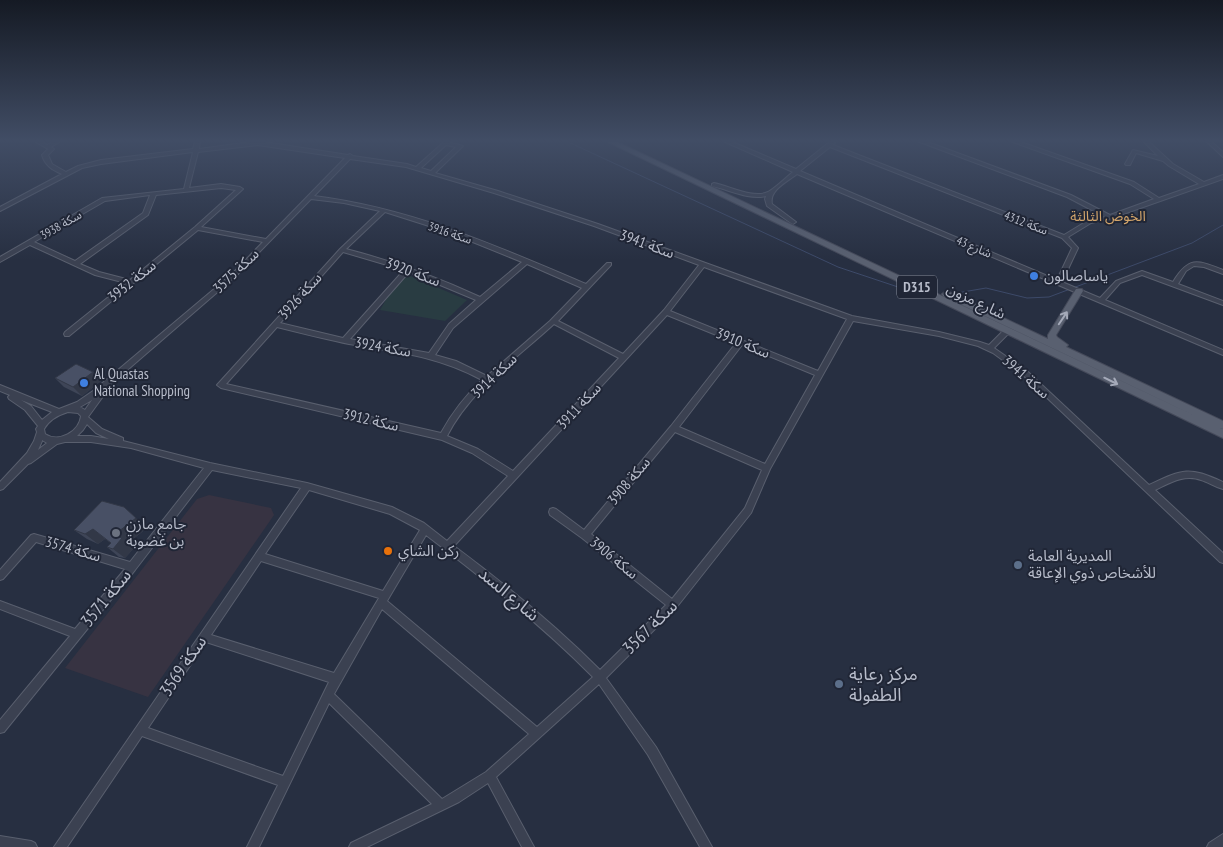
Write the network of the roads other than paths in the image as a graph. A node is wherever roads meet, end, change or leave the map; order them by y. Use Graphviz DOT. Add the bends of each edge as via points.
graph roads {
  1 [pos="54,181"];
  2 [pos="188,181"];
  3 [pos="325,181"];
  4 [pos="456,181"];
  5 [pos="690,181"];
  6 [pos="704,181"];
  7 [pos="785,181"];
  8 [pos="818,181"];
  9 [pos="924,181"];
  10 [pos="1027,181"];
  11 [pos="1125,181"];
  12 [pos="1198,181"];
  13 [pos="1215,181"];
  14 [pos="1203,184"];
  15 [pos="714,185"];
  16 [pos="186,190"];
  17 [pos="154,193"];
  18 [pos="770,193"];
  19 [pos="309,197"];
  20 [pos="1159,200"];
  21 [pos="0,209"];
  22 [pos="383,211"];
  23 [pos="1110,217"];
  24 [pos="793,222"];
  25 [pos="197,228"];
  26 [pos="1064,237"];
  27 [pos="267,241"];
  28 [pos="31,243"];
  29 [pos="342,250"];
  30 [pos="0,260"];
  31 [pos="526,261"];
  32 [pos="76,264"];
  33 [pos="609,264"];
  34 [pos="703,264"];
  35 [pos="407,270"];
  36 [pos="1223,272"];
  37 [pos="131,282"];
  38 [pos="1059,283"];
  39 [pos="1174,285"];
  40 [pos="586,288"];
  41 [pos="1079,291"];
  42 [pos="481,300"];
  43 [pos="1101,301"];
  44 [pos="1223,303"];
  45 [pos="666,312"];
  46 [pos="851,318"];
  47 [pos="553,322"];
  48 [pos="275,324"];
  49 [pos="1006,331"];
  50 [pos="67,334"];
  51 [pos="345,340"];
  52 [pos="741,342"];
  53 [pos="990,348"];
  54 [pos="1223,353"];
  55 [pos="431,355"];
  56 [pos="624,357"];
  57 [pos="819,374"];
  58 [pos="114,378"];
  59 [pos="487,380"];
  60 [pos="221,385"];
  61 [pos="0,389"];
  62 [pos="1168,399"];
  63 [pos="68,409"];
  64 [pos="59,412"];
  65 [pos="86,417"];
  66 [pos="1223,425"];
  67 [pos="674,428"];
  68 [pos="41,429"];
  69 [pos="1223,434"];
  70 [pos="443,437"];
  71 [pos="64,439"];
  72 [pos="55,441"];
  73 [pos="131,445"];
  74 [pos="210,466"];
  75 [pos="767,468"];
  76 [pos="514,475"];
  77 [pos="3,484"];
  78 [pos="307,486"];
  79 [pos="1223,486"];
  80 [pos="1148,488"];
  81 [pos="553,512"];
  82 [pos="425,529"];
  83 [pos="585,535"];
  84 [pos="449,545"];
  85 [pos="259,556"];
  86 [pos="1223,559"];
  87 [pos="132,567"];
  88 [pos="0,576"];
  89 [pos="384,599"];
  90 [pos="0,605"];
  91 [pos="674,605"];
  92 [pos="77,634"];
  93 [pos="204,637"];
  94 [pos="600,677"];
  95 [pos="336,679"];
  96 [pos="328,695"];
  97 [pos="0,728"];
  98 [pos="140,730"];
  99 [pos="536,734"];
  100 [pos="490,776"];
  101 [pos="285,782"];
  102 [pos="441,805"];
  103 [pos="1223,840"];
  104 [pos="0,842"];
  105 [pos="31,847"];
  106 [pos="60,847"];
  107 [pos="253,847"];
  108 [pos="355,847"];
  109 [pos="528,847"];
  110 [pos="706,847"];
  111 [pos="1212,847"];
  1 -- 21 [label="street, سكة 3941"];
  2 -- 16 [label="street"];
  3 -- 19 [label="street, سكة 3575"];
  4 -- 34 [label="street, سكة 3941"];
  5 -- 49 [label="main road, شارع مزون / D315"];
  6 -- 15 [label="main road, شارع مزون / D315"];
  7 -- 18 [label="street"];
  8 -- 38 [label="street, شارع 43"];
  9 -- 26 [label="street, سكة 4312"];
  10 -- 23 [label="street" via="1070,196"];
  11 -- 20 [label="street"];
  12 -- 14 [label="street"];
  13 -- 14 [label="street, سكة 4312"];
  14 -- 20 [label="street, سكة 4312"];
  15 -- 18 [label="street" via="750,196"];
  15 -- 24 [label="main road, شارع مزون / D315"];
  16 -- 17 [label="street, سكة 3932"];
  16 -- 25 [label="street, سكة 3932" via="221,186 240,189"];
  17 -- 28 [label="street, سكة 3938" via="104,199"];
  17 -- 32 [label="street" via="146,214"];
  18 -- 24 [label="street" via="769,205"];
  19 -- 22 [label="street, سكة 3916"];
  19 -- 27 [label="street, سكة 3575"];
  20 -- 23 [label="street, سكة 4312"];
  22 -- 29 [label="street, سكة 3926"];
  22 -- 31 [label="street, سكة 3916"];
  23 -- 26 [label="street, سكة 4312" via="1089,222"];
  24 -- 62 [label="main road, شارع مزون / D315"];
  25 -- 27 [label="street"];
  25 -- 37 [label="street, سكة 3932"];
  26 -- 38 [label="street" via="1075,248"];
  27 -- 58 [label="street, سكة 3575" via="234,275"];
  28 -- 30 [label="street, سكة 3938"];
  28 -- 32 [label="street"];
  29 -- 35 [label="street, سكة 3920"];
  29 -- 48 [label="street, سكة 3926"];
  31 -- 40 [label="street, سكة 3916"];
  31 -- 42 [label="street"];
  32 -- 37 [label="street" via="97,274"];
  33 -- 40 [label="street, سكة 3914"];
  34 -- 45 [label="street, سكة 3911"];
  34 -- 46 [label="street, سكة 3941"];
  35 -- 42 [label="street, سكة 3920"];
  35 -- 51 [label="street"];
  36 -- 39 [label="street" via="1202,265 1189,265"];
  37 -- 50 [label="street, سكة 3932"];
  38 -- 41 [label="street, شارع 43"];
  39 -- 43 [label="street" via="1140,274 1118,282"];
  39 -- 44 [label="street"];
  40 -- 47 [label="street, سكة 3914"];
  41 -- 43 [label="street, شارع 43"];
  62 -- 41 [label="main road, one-way" via="1053,338"];
  42 -- 55 [label="street" via="451,326"];
  43 -- 54 [label="street, شارع 43"];
  45 -- 52 [label="street, سكة 3910"];
  45 -- 56 [label="street, سكة 3911"];
  46 -- 53 [label="street, سكة 3941" via="939,334"];
  46 -- 57 [label="street, سكة 3567"];
  47 -- 56 [label="street"];
  47 -- 59 [label="street, سكة 3914"];
  48 -- 51 [label="street, سكة 3924"];
  48 -- 60 [label="street, سكة 3926"];
  49 -- 53 [label="street"];
  49 -- 69 [label="main road, شارع مزون / D315, one-way"];
  51 -- 55 [label="street, سكة 3924"];
  52 -- 57 [label="street, سكة 3910"];
  52 -- 67 [label="street, سكة 3908"];
  53 -- 80 [label="street, سكة 3941" via="1024,373"];
  55 -- 59 [label="street, سكة 3924" via="454,362"];
  56 -- 76 [label="street, سكة 3911"];
  57 -- 75 [label="street, سكة 3567"];
  58 -- 63 [label="street, سكة 3575" via="81,404"];
  58 -- 65 [label="street, سكة 3575" via="89,407"];
  59 -- 70 [label="street, سكة 3914" via="453,416"];
  60 -- 70 [label="street, سكة 3912"];
  61 -- 64 [label="street"];
  61 -- 68 [label="street" via="28,408"];
  62 -- 66 [label="main road, شارع مزون / D315"];
  63 -- 64 [label="street, سكة 3575"];
  63 -- 65 [label="street, شارع السد" via="80,410"];
  64 -- 68 [label="street, سكة 3575"];
  65 -- 71 [label="street, سكة 3575" via="81,428"];
  65 -- 73 [label="street, شارع السد" via="99,431"];
  67 -- 75 [label="street"];
  67 -- 83 [label="street, سكة 3908"];
  68 -- 72 [label="street" via="44,439"];
  68 -- 77 [label="street" via="39,440"];
  70 -- 76 [label="street, سكة 3912" via="475,451"];
  71 -- 72 [label="street"];
  71 -- 73 [label="street, شارع السد"];
  72 -- 77 [label="street"];
  73 -- 74 [label="street, شارع السد"];
  74 -- 78 [label="street, شارع السد"];
  74 -- 87 [label="street, سكة 3571"];
  75 -- 91 [label="street, سكة 3567" via="748,510"];
  76 -- 84 [label="street, سكة 3911"];
  78 -- 82 [label="street, شارع السد" via="392,511"];
  78 -- 85 [label="street, سكة 3569"];
  79 -- 80 [label="street" via="1198,474 1188,473"];
  80 -- 86 [label="street, سكة 3941"];
  81 -- 83 [label="street, سكة 3906"];
  82 -- 84 [label="street, شارع السد"];
  82 -- 89 [label="street"];
  83 -- 91 [label="street, سكة 3906"];
  84 -- 94 [label="street, شارع السد"];
  85 -- 89 [label="street"];
  85 -- 93 [label="street, سكة 3569"];
  87 -- 88 [label="street, سكة 3574" via="34,538"];
  87 -- 92 [label="street, سكة 3571"];
  89 -- 95 [label="street"];
  89 -- 99 [label="street"];
  90 -- 92 [label="street"];
  91 -- 94 [label="street, سكة 3567"];
  92 -- 97 [label="street, سكة 3571"];
  93 -- 95 [label="street"];
  93 -- 98 [label="street, سكة 3569"];
  94 -- 99 [label="street, سكة 3567"];
  94 -- 110 [label="street, شارع السد" via="652,751"];
  95 -- 96 [label="street"];
  96 -- 101 [label="street"];
  96 -- 102 [label="street"];
  98 -- 101 [label="street"];
  98 -- 106 [label="street, سكة 3569"];
  99 -- 100 [label="street, سكة 3567"];
  100 -- 102 [label="street, سكة 3567"];
  100 -- 109 [label="street"];
  101 -- 107 [label="street"];
  102 -- 108 [label="street, سكة 3567"];
  103 -- 111 [label="street"];
  104 -- 105 [label="street"];
}
